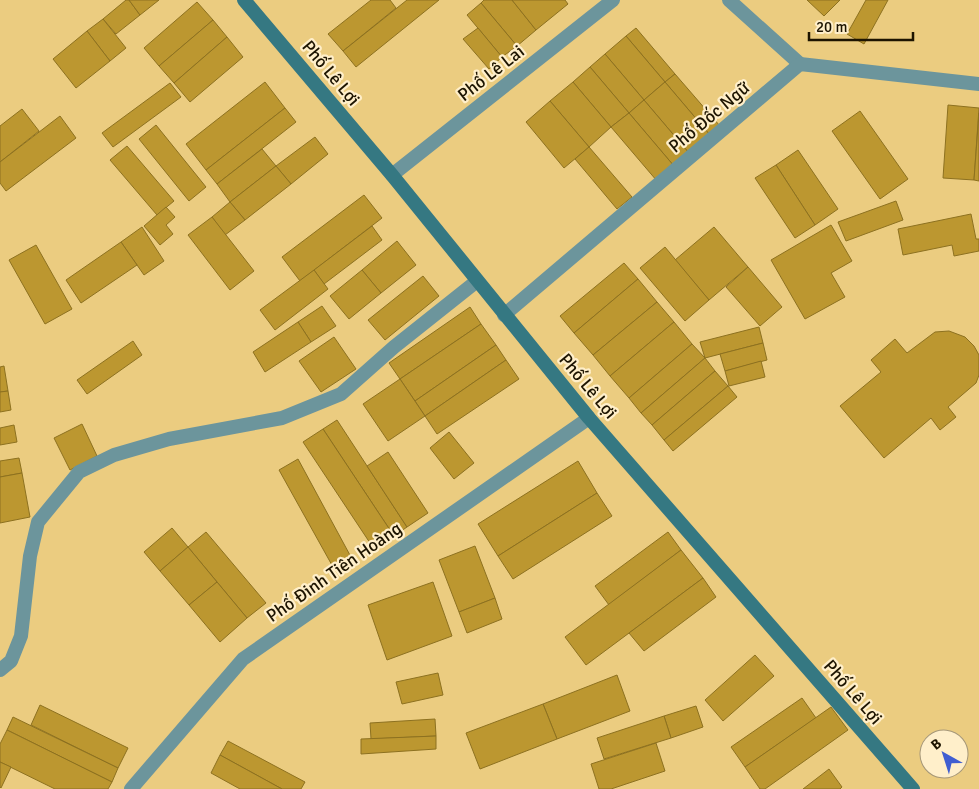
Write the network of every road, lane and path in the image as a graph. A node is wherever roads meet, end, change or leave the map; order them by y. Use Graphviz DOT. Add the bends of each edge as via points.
graph roads {
  1 [pos="244,0"];
  2 [pos="613,0"];
  3 [pos="729,0"];
  4 [pos="800,64"];
  5 [pos="979,84"];
  6 [pos="392,175"];
  7 [pos="477,281"];
  8 [pos="504,315"];
  9 [pos="589,418"];
  10 [pos="0,670"];
  11 [pos="131,789"];
  12 [pos="912,789"];
  1 -- 6 [label="main road, Phố Lê Lợi"];
  2 -- 6 [label="street, Phố Lê Lai"];
  3 -- 4 [label="street"];
  4 -- 5 [label="street"];
  4 -- 8 [label="street, Phố Đốc Ngữ"];
  6 -- 7 [label="main road, Phố Lê Lợi"];
  7 -- 8 [label="main road, Phố Lê Lợi"];
  7 -- 10 [label="street" via="341,394 282,418 169,439 114,455 79,472 38,522 30,556 22,636 11,661"];
  8 -- 9 [label="main road, Phố Lê Lợi"];
  9 -- 11 [label="street, Phố Đinh Tiên Hoàng" via="242,659"];
  9 -- 12 [label="main road, Phố Lê Lợi"];
}
